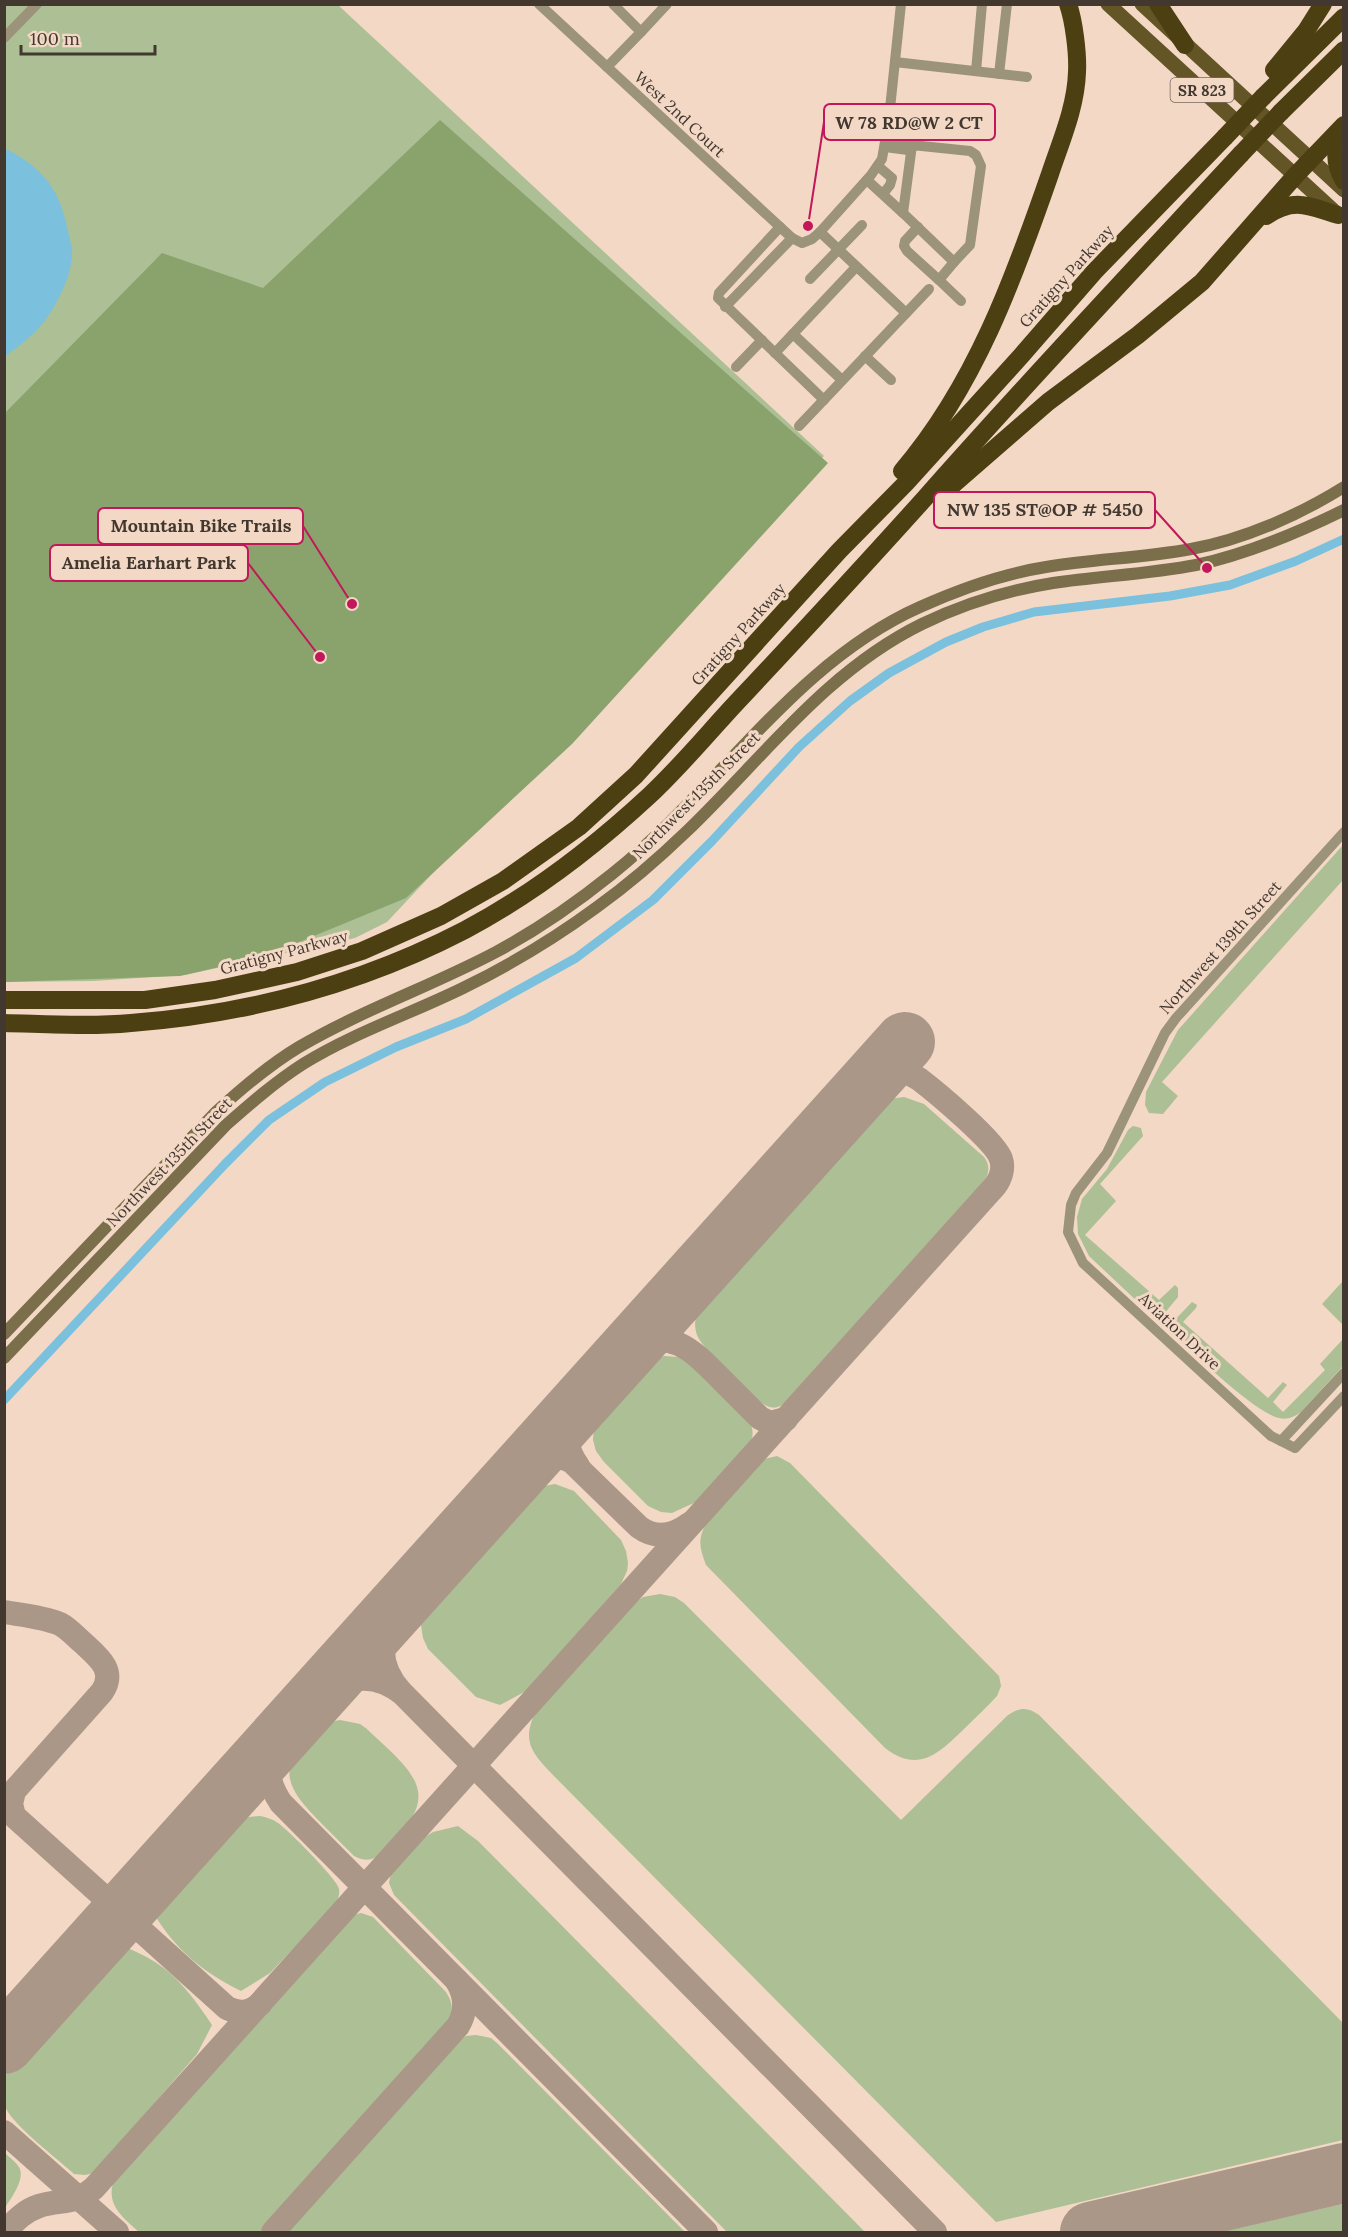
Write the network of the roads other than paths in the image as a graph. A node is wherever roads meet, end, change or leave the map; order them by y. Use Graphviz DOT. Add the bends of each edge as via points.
graph roads {
  1 [pos="37,4"];
  2 [pos="613,4"];
  3 [pos="667,4"];
  4 [pos="901,4"];
  5 [pos="982,4"];
  6 [pos="1007,4"];
  7 [pos="1068,4"];
  8 [pos="1108,4"];
  9 [pos="1142,4"];
  10 [pos="1158,4"];
  11 [pos="1323,4"];
  12 [pos="546,7"];
  13 [pos="1344,17"];
  14 [pos="641,32"];
  15 [pos="4,38"];
  16 [pos="1185,45"];
  17 [pos="1344,50"];
  18 [pos="895,62"];
  19 [pos="607,67"];
  20 [pos="976,71"];
  21 [pos="999,74"];
  22 [pos="1027,77"];
  23 [pos="1259,93"];
  24 [pos="1344,126"];
  25 [pos="886,145"];
  26 [pos="912,145"];
  27 [pos="1311,160"];
  28 [pos="878,166"];
  29 [pos="1295,176"];
  30 [pos="867,180"];
  31 [pos="1344,181"];
  32 [pos="1344,190"];
  33 [pos="883,194"];
  34 [pos="903,213"];
  35 [pos="1341,218"];
  36 [pos="1257,222"];
  37 [pos="862,225"];
  38 [pos="780,227"];
  39 [pos="918,227"];
  40 [pos="820,232"];
  41 [pos="797,241"];
  42 [pos="763,244"];
  43 [pos="838,250"];
  44 [pos="775,255"];
  45 [pos="954,262"];
  46 [pos="856,267"];
  47 [pos="810,279"];
  48 [pos="939,280"];
  49 [pos="929,289"];
  50 [pos="961,301"];
  51 [pos="725,306"];
  52 [pos="906,313"];
  53 [pos="793,334"];
  54 [pos="762,340"];
  55 [pos="775,353"];
  56 [pos="865,356"];
  57 [pos="736,367"];
  58 [pos="842,380"];
  59 [pos="891,380"];
  60 [pos="824,400"];
  61 [pos="799,426"];
  62 [pos="1344,487"];
  63 [pos="1344,510"];
  64 [pos="885,544"];
  65 [pos="839,551"];
  66 [pos="1344,832"];
  67 [pos="4,1000"];
  68 [pos="4,1023"];
  69 [pos="1068,1219"];
  70 [pos="67,1268"];
  71 [pos="79,1280"];
  72 [pos="4,1334"];
  73 [pos="4,1358"];
  74 [pos="1344,1373"];
  75 [pos="1344,1396"];
  76 [pos="1281,1441"];
  1 -- 15 [label="street"];
  2 -- 14 [label="street"];
  3 -- 14 [label="street"];
  4 -- 18 [label="street"];
  5 -- 20 [label="street"];
  6 -- 21 [label="street"];
  7 -- 65 [label="highway" via="1077,72 1071,111 992,327 936,425"];
  8 -- 29 [label="main road, SR 823"];
  9 -- 16 [label="main road, SR 823"];
  10 -- 16 [label="highway"];
  11 -- 23 [label="highway"];
  12 -- 19 [label="street, West 2nd Court"];
  13 -- 23 [label="highway, Gratigny Parkway"];
  14 -- 19 [label="street"];
  16 -- 27 [label="main road, SR 823"];
  17 -- 64 [label="highway, bridge" via="1241,154"];
  18 -- 20 [label="street"];
  18 -- 25 [label="street"];
  19 -- 38 [label="street, West 2nd Court"];
  20 -- 21 [label="street"];
  21 -- 22 [label="street"];
  23 -- 65 [label="highway, Gratigny Parkway, bridge" via="906,483"];
  24 -- 27 [label="highway"];
  24 -- 31 [label="highway" via="1336,145 1335,162"];
  25 -- 26 [label="street"];
  25 -- 28 [label="street"];
  26 -- 34 [label="street"];
  26 -- 45 [label="street" via="970,152 979,160 970,244"];
  27 -- 29 [label="highway"];
  27 -- 32 [label="main road, SR 823"];
  28 -- 30 [label="street"];
  28 -- 33 [label="street" via="892,178"];
  29 -- 35 [label="main road, SR 823"];
  29 -- 36 [label="highway"];
  30 -- 33 [label="street"];
  30 -- 40 [label="street"];
  33 -- 34 [label="street"];
  34 -- 39 [label="street"];
  35 -- 36 [label="highway" via="1294,203"];
  36 -- 64 [label="highway" via="1202,282 1048,402"];
  37 -- 43 [label="street"];
  38 -- 41 [label="street, West 2nd Court"];
  38 -- 42 [label="street"];
  39 -- 45 [label="street"];
  39 -- 48 [label="street" via="904,246"];
  40 -- 41 [label="street" via="812,239"];
  40 -- 43 [label="street"];
  41 -- 44 [label="street"];
  42 -- 44 [label="street"];
  42 -- 51 [label="street" via="719,293 718,298"];
  43 -- 46 [label="street"];
  43 -- 47 [label="street"];
  44 -- 51 [label="street"];
  45 -- 48 [label="street"];
  46 -- 52 [label="street"];
  46 -- 53 [label="street"];
  48 -- 50 [label="street"];
  49 -- 52 [label="street"];
  51 -- 54 [label="street"];
  52 -- 56 [label="street"];
  53 -- 55 [label="street"];
  53 -- 58 [label="street"];
  54 -- 55 [label="street"];
  54 -- 57 [label="street"];
  55 -- 60 [label="street"];
  56 -- 58 [label="street"];
  56 -- 59 [label="street"];
  58 -- 60 [label="street"];
  60 -- 61 [label="street"];
  62 -- 70 [label="main road, Northwest 135th Street" via="1288,517 1191,549 1043,567 999,577 917,608 851,646 802,686 676,817 585,894 498,951 308,1042 247,1083"];
  63 -- 71 [label="main road, Northwest 135th Street" via="1303,530 1195,565 1051,583 1005,593 933,619 890,641 820,694 688,830 597,907 505,966 348,1040 279,1081 226,1125"];
  64 -- 68 [label="highway" via="653,792 537,888 465,930 341,983 262,1006 127,1024"];
  65 -- 67 [label="highway, Gratigny Parkway" via="636,775 587,820 503,881 441,916 362,951 297,972 215,990 145,1000"];
  66 -- 69 [label="street, Northwest 139th Street" via="1170,1025 1107,1153 1076,1192"];
  69 -- 76 [label="street, Aviation Drive" via="1068,1232 1083,1263"];
  70 -- 71 [label="main road"];
  70 -- 72 [label="main road, Northwest 135th Street"];
  71 -- 73 [label="main road, Northwest 135th Street"];
  74 -- 76 [label="street"];
  75 -- 76 [label="street, Aviation Drive" via="1295,1448"];
}
